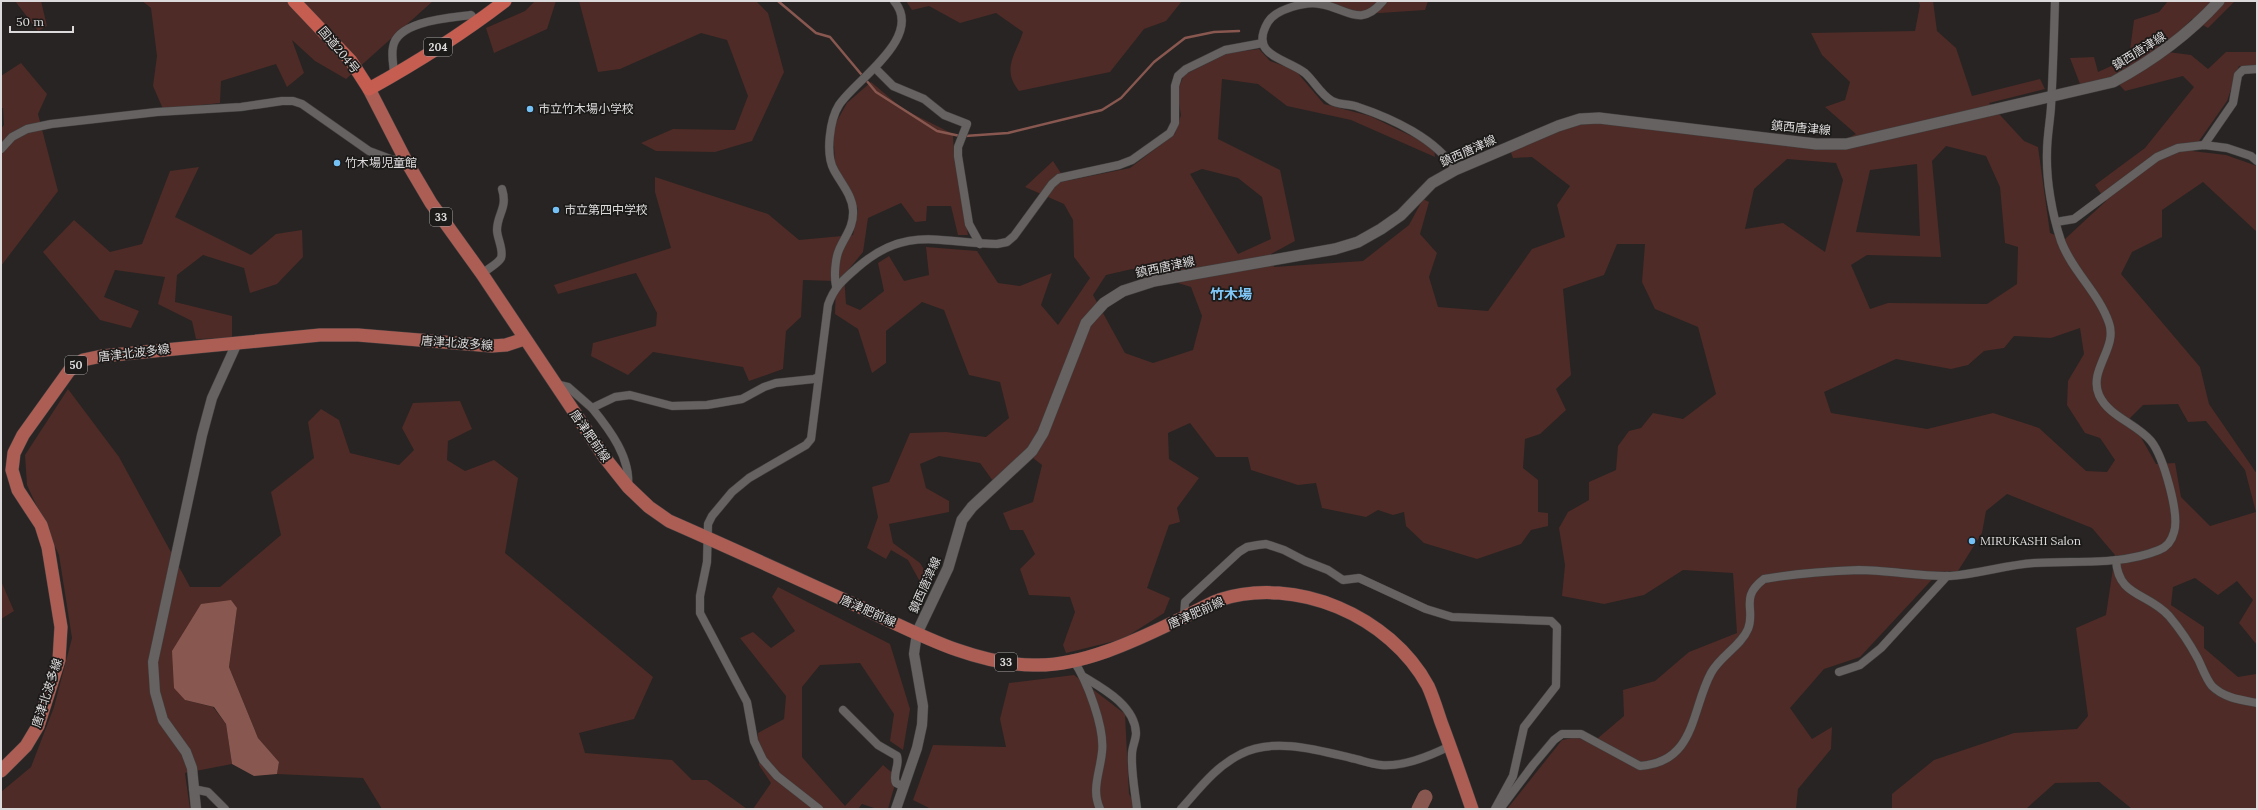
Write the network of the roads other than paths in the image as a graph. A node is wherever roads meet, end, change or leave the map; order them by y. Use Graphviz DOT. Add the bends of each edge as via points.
graph roads {
  1 [pos="294,1"];
  2 [pos="505,1"];
  3 [pos="894,1"];
  4 [pos="1383,1"];
  5 [pos="2055,1"];
  6 [pos="2219,1"];
  7 [pos="477,23"];
  8 [pos="1263,43"];
  9 [pos="2257,69"];
  10 [pos="872,71"];
  11 [pos="394,75"];
  12 [pos="369,89"];
  13 [pos="2051,98"];
  14 [pos="2204,145"];
  15 [pos="1,149"];
  16 [pos="405,159"];
  17 [pos="2257,161"];
  18 [pos="1455,170"];
  19 [pos="502,189"];
  20 [pos="2056,222"];
  21 [pos="980,244"];
  22 [pos="482,274"];
  23 [pos="836,286"];
  24 [pos="524,339"];
  25 [pos="237,343"];
  26 [pos="818,377"];
  27 [pos="554,384"];
  28 [pos="592,408"];
  29 [pos="628,487"];
  30 [pos="709,539"];
  31 [pos="2116,560"];
  32 [pos="1947,576"];
  33 [pos="1184,617"];
  34 [pos="917,633"];
  35 [pos="1073,660"];
  36 [pos="1839,672"];
  37 [pos="1084,677"];
  38 [pos="2257,703"];
  39 [pos="843,710"];
  40 [pos="1450,746"];
  41 [pos="1,771"];
  42 [pos="904,787"];
  43 [pos="193,789"];
  44 [pos="196,809"];
  45 [pos="225,809"];
  46 [pos="819,809"];
  47 [pos="896,809"];
  48 [pos="1100,809"];
  49 [pos="1138,809"];
  50 [pos="1180,809"];
  51 [pos="1472,809"];
  52 [pos="1495,809"];
  53 [pos="1500,809"];
  1 -- 12 [label="highway, 国道204号" via="352,61"];
  2 -- 7 [label="highway, 204"];
  3 -- 10 [label="street" via="901,17 900,31"];
  4 -- 8 [label="street" via="1375,10 1359,16 1321,4 1287,8 1275,13 1268,22"];
  5 -- 13 [label="street"];
  6 -- 13 [label="main road, 鎮西唐津線" via="2179,41 2143,66 2113,82"];
  7 -- 11 [label="highway, 204"];
  7 -- 11 [label="street" via="471,15 408,28 398,35 393,47"];
  8 -- 18 [label="street" via="1273,56 1297,67 1309,77 1321,94 1334,102 1379,114 1437,146"];
  8 -- 21 [label="street" via="1225,50 1186,69 1178,76 1175,86 1175,123 1170,133 1132,160 1059,178 1007,242"];
  9 -- 14 [label="street" via="2243,70 2238,75 2233,103"];
  10 -- 21 [label="street" via="893,86 924,99 944,115 967,124 958,147 958,156 969,224"];
  10 -- 23 [label="street" via="839,104 831,124 830,158 851,199 853,209 850,232 838,251"];
  11 -- 12 [label="highway, 204"];
  12 -- 16 [label="main road, 唐津肥前線 / 33"];
  13 -- 18 [label="main road, 鎮西唐津線" via="1846,144 1816,144 1599,118 1580,119"];
  13 -- 20 [label="street" via="2046,151"];
  14 -- 17 [label="street" via="2227,148 2251,156"];
  14 -- 20 [label="street" via="2178,148 2157,157 2074,219"];
  15 -- 16 [label="street" via="12,137 27,129 50,124 293,101 302,104 369,151 393,160"];
  16 -- 22 [label="main road, 唐津肥前線 / 33" via="431,202"];
  18 -- 34 [label="main road, 鎮西唐津線" via="1432,183 1401,215 1358,242 1335,249 1154,281 1123,291 1104,303 1086,323 1036,445 972,507 962,520 948,568"];
  19 -- 22 [label="street" via="505,199 497,234 502,254 500,259"];
  20 -- 31 [label="street" via="2061,241 2071,261 2101,306 2110,325 2111,341 2097,374 2099,395 2109,410 2137,427 2153,443 2176,515 2175,531 2169,543 2161,550"];
  21 -- 23 [label="street" via="904,240 880,249"];
  22 -- 24 [label="main road, 唐津肥前線 / 33"];
  23 -- 26 [label="street" via="828,305"];
  24 -- 25 [label="main road, 唐津北波多線 / 50" via="506,345 492,346 358,335 320,335"];
  24 -- 27 [label="main road, 唐津肥前線 / 33"];
  25 -- 41 [label="main road, 唐津北波多線 / 50" via="134,352 83,360 57,385 23,435 14,453 12,470 18,490 41,525 48,547 60,627 59,660 38,726 26,746"];
  25 -- 43 [label="street" via="212,398 202,435 153,662 155,692 163,720 186,752 192,768"];
  26 -- 28 [label="street" via="776,383 742,399 707,405 672,406 630,395 614,397"];
  26 -- 30 [label="street" via="811,439 806,445 749,478 732,492 708,524"];
  27 -- 28 [label="street" via="568,387"];
  27 -- 29 [label="main road, 唐津肥前線 / 33"];
  28 -- 29 [label="street" via="605,423 620,449 630,474"];
  29 -- 30 [label="main road, 唐津肥前線 / 33" via="670,521"];
  30 -- 34 [label="main road, 唐津肥前線 / 33"];
  30 -- 46 [label="street" via="700,596 700,613 747,702 754,741 763,760 777,776"];
  31 -- 32 [label="street" via="2012,565 1979,573"];
  31 -- 38 [label="street" via="2120,582 2151,600 2169,616 2189,643 2212,685 2224,696"];
  32 -- 36 [label="street" via="1881,648 1860,666"];
  32 -- 53 [label="street" via="1860,570 1764,579 1755,586 1749,602 1749,627 1711,673 1684,744 1666,759 1640,766 1581,734 1562,734 1533,765"];
  33 -- 35 [label="main road, 唐津肥前線 / 33" via="1128,645"];
  33 -- 40 [label="main road, 唐津肥前線 / 33" via="1219,600 1254,593 1292,594 1336,606 1375,627 1408,656 1428,687"];
  33 -- 52 [label="street" via="1185,602 1203,583 1247,547 1266,544 1328,570 1343,580 1359,578 1426,609 1452,617 1551,621 1557,627 1556,686 1524,727 1513,776"];
  34 -- 35 [label="main road, 唐津肥前線 / 33" via="962,652 992,661 1035,666"];
  34 -- 42 [label="street" via="914,654 923,706 922,725 918,748"];
  35 -- 37 [label="street"];
  37 -- 48 [label="street" via="1102,735 1102,752 1095,785 1095,798"];
  37 -- 49 [label="street" via="1112,694 1135,724 1132,774"];
  39 -- 42 [label="street" via="878,746 897,756 899,762 894,778 896,783"];
  40 -- 50 [label="street" via="1394,765 1380,765 1324,752 1282,746 1260,747 1241,754 1216,771"];
  40 -- 51 [label="main road, 唐津肥前線 / 33"];
  42 -- 47 [label="street"];
  43 -- 44 [label="street"];
  43 -- 45 [label="street" via="208,792"];
}
